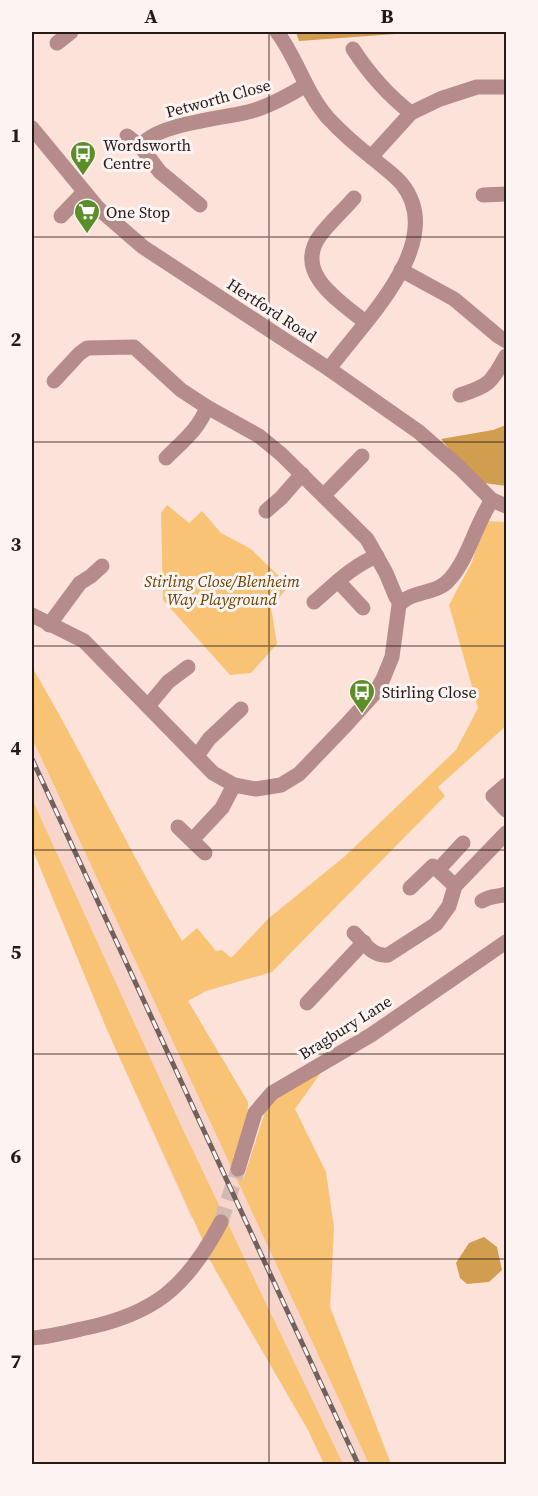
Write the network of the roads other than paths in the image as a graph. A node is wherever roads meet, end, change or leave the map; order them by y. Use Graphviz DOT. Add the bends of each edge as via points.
graph roads {
  1 [pos="71,32"];
  2 [pos="277,32"];
  3 [pos="57,43"];
  4 [pos="353,49"];
  5 [pos="306,85"];
  6 [pos="507,87"];
  7 [pos="411,113"];
  8 [pos="32,128"];
  9 [pos="127,136"];
  10 [pos="141,147"];
  11 [pos="371,157"];
  12 [pos="84,192"];
  13 [pos="483,195"];
  14 [pos="354,198"];
  15 [pos="503,199"];
  16 [pos="200,205"];
  17 [pos="61,216"];
  18 [pos="401,270"];
  19 [pos="365,322"];
  20 [pos="507,341"];
  21 [pos="507,356"];
  22 [pos="329,369"];
  23 [pos="54,381"];
  24 [pos="460,395"];
  25 [pos="207,407"];
  26 [pos="362,456"];
  27 [pos="166,458"];
  28 [pos="302,474"];
  29 [pos="324,495"];
  30 [pos="492,500"];
  31 [pos="507,506"];
  32 [pos="266,512"];
  33 [pos="377,556"];
  34 [pos="102,566"];
  35 [pos="338,581"];
  36 [pos="314,602"];
  37 [pos="400,602"];
  38 [pos="363,608"];
  39 [pos="32,615"];
  40 [pos="49,625"];
  41 [pos="188,667"];
  42 [pos="148,706"];
  43 [pos="241,709"];
  44 [pos="197,756"];
  45 [pos="234,785"];
  46 [pos="507,785"];
  47 [pos="507,810"];
  48 [pos="178,826"];
  49 [pos="507,833"];
  50 [pos="193,839"];
  51 [pos="463,843"];
  52 [pos="205,853"];
  53 [pos="438,870"];
  54 [pos="455,886"];
  55 [pos="410,888"];
  56 [pos="507,894"];
  57 [pos="482,901"];
  58 [pos="507,942"];
  59 [pos="307,1003"];
  60 [pos="238,1169"];
  61 [pos="221,1222"];
  62 [pos="32,1338"];
  1 -- 3 [label="street"];
  2 -- 5 [label="street"];
  4 -- 7 [label="street" via="374,66"];
  5 -- 10 [label="street, Petworth Close" via="278,102 250,111 165,130 144,141"];
  5 -- 11 [label="street" via="325,115"];
  6 -- 7 [label="street" via="477,87"];
  7 -- 11 [label="street"];
  8 -- 12 [label="street, Hertford Road"];
  9 -- 10 [label="street"];
  10 -- 16 [label="street" via="160,172 190,188"];
  11 -- 18 [label="street" via="403,185 414,207 415,233"];
  12 -- 17 [label="street"];
  12 -- 22 [label="street, Hertford Road" via="143,247"];
  13 -- 15 [label="street"];
  14 -- 19 [label="street" via="344,218 319,236 312,249 312,268 318,282"];
  18 -- 19 [label="street"];
  18 -- 20 [label="street" via="454,299"];
  19 -- 22 [label="street"];
  21 -- 24 [label="street" via="495,387"];
  22 -- 30 [label="street, Hertford Road" via="419,432"];
  23 -- 25 [label="street" via="87,348 135,347 166,377"];
  25 -- 27 [label="street" via="195,430"];
  25 -- 28 [label="street" via="259,436"];
  26 -- 29 [label="street" via="342,468"];
  28 -- 29 [label="street"];
  28 -- 32 [label="street" via="285,504"];
  29 -- 33 [label="street" via="367,539"];
  30 -- 31 [label="street, Hertford Road"];
  30 -- 37 [label="street" via="448,581"];
  33 -- 35 [label="street"];
  33 -- 37 [label="street"];
  34 -- 40 [label="street" via="80,582"];
  35 -- 36 [label="street"];
  35 -- 38 [label="street"];
  37 -- 45 [label="street" via="389,668 375,693 346,725 299,774 288,780 256,789"];
  39 -- 40 [label="street"];
  40 -- 42 [label="street" via="84,641"];
  41 -- 42 [label="street" via="164,679"];
  42 -- 44 [label="street"];
  43 -- 44 [label="street"];
  44 -- 45 [label="street" via="213,773"];
  45 -- 50 [label="street" via="222,808"];
  46 -- 47 [label="street" via="494,796"];
  48 -- 50 [label="street"];
  49 -- 54 [label="street"];
  50 -- 52 [label="street"];
  51 -- 53 [label="street"];
  53 -- 54 [label="street"];
  53 -- 55 [label="street" via="433,866"];
  54 -- 59 [label="street" via="441,919 388,955 380,956 359,937"];
  56 -- 57 [label="street"];
  58 -- 60 [label="street, Bragbury Lane" via="370,1035 272,1094 255,1113"];
  61 -- 62 [label="street" via="184,1278 156,1303 103,1325"];
}
